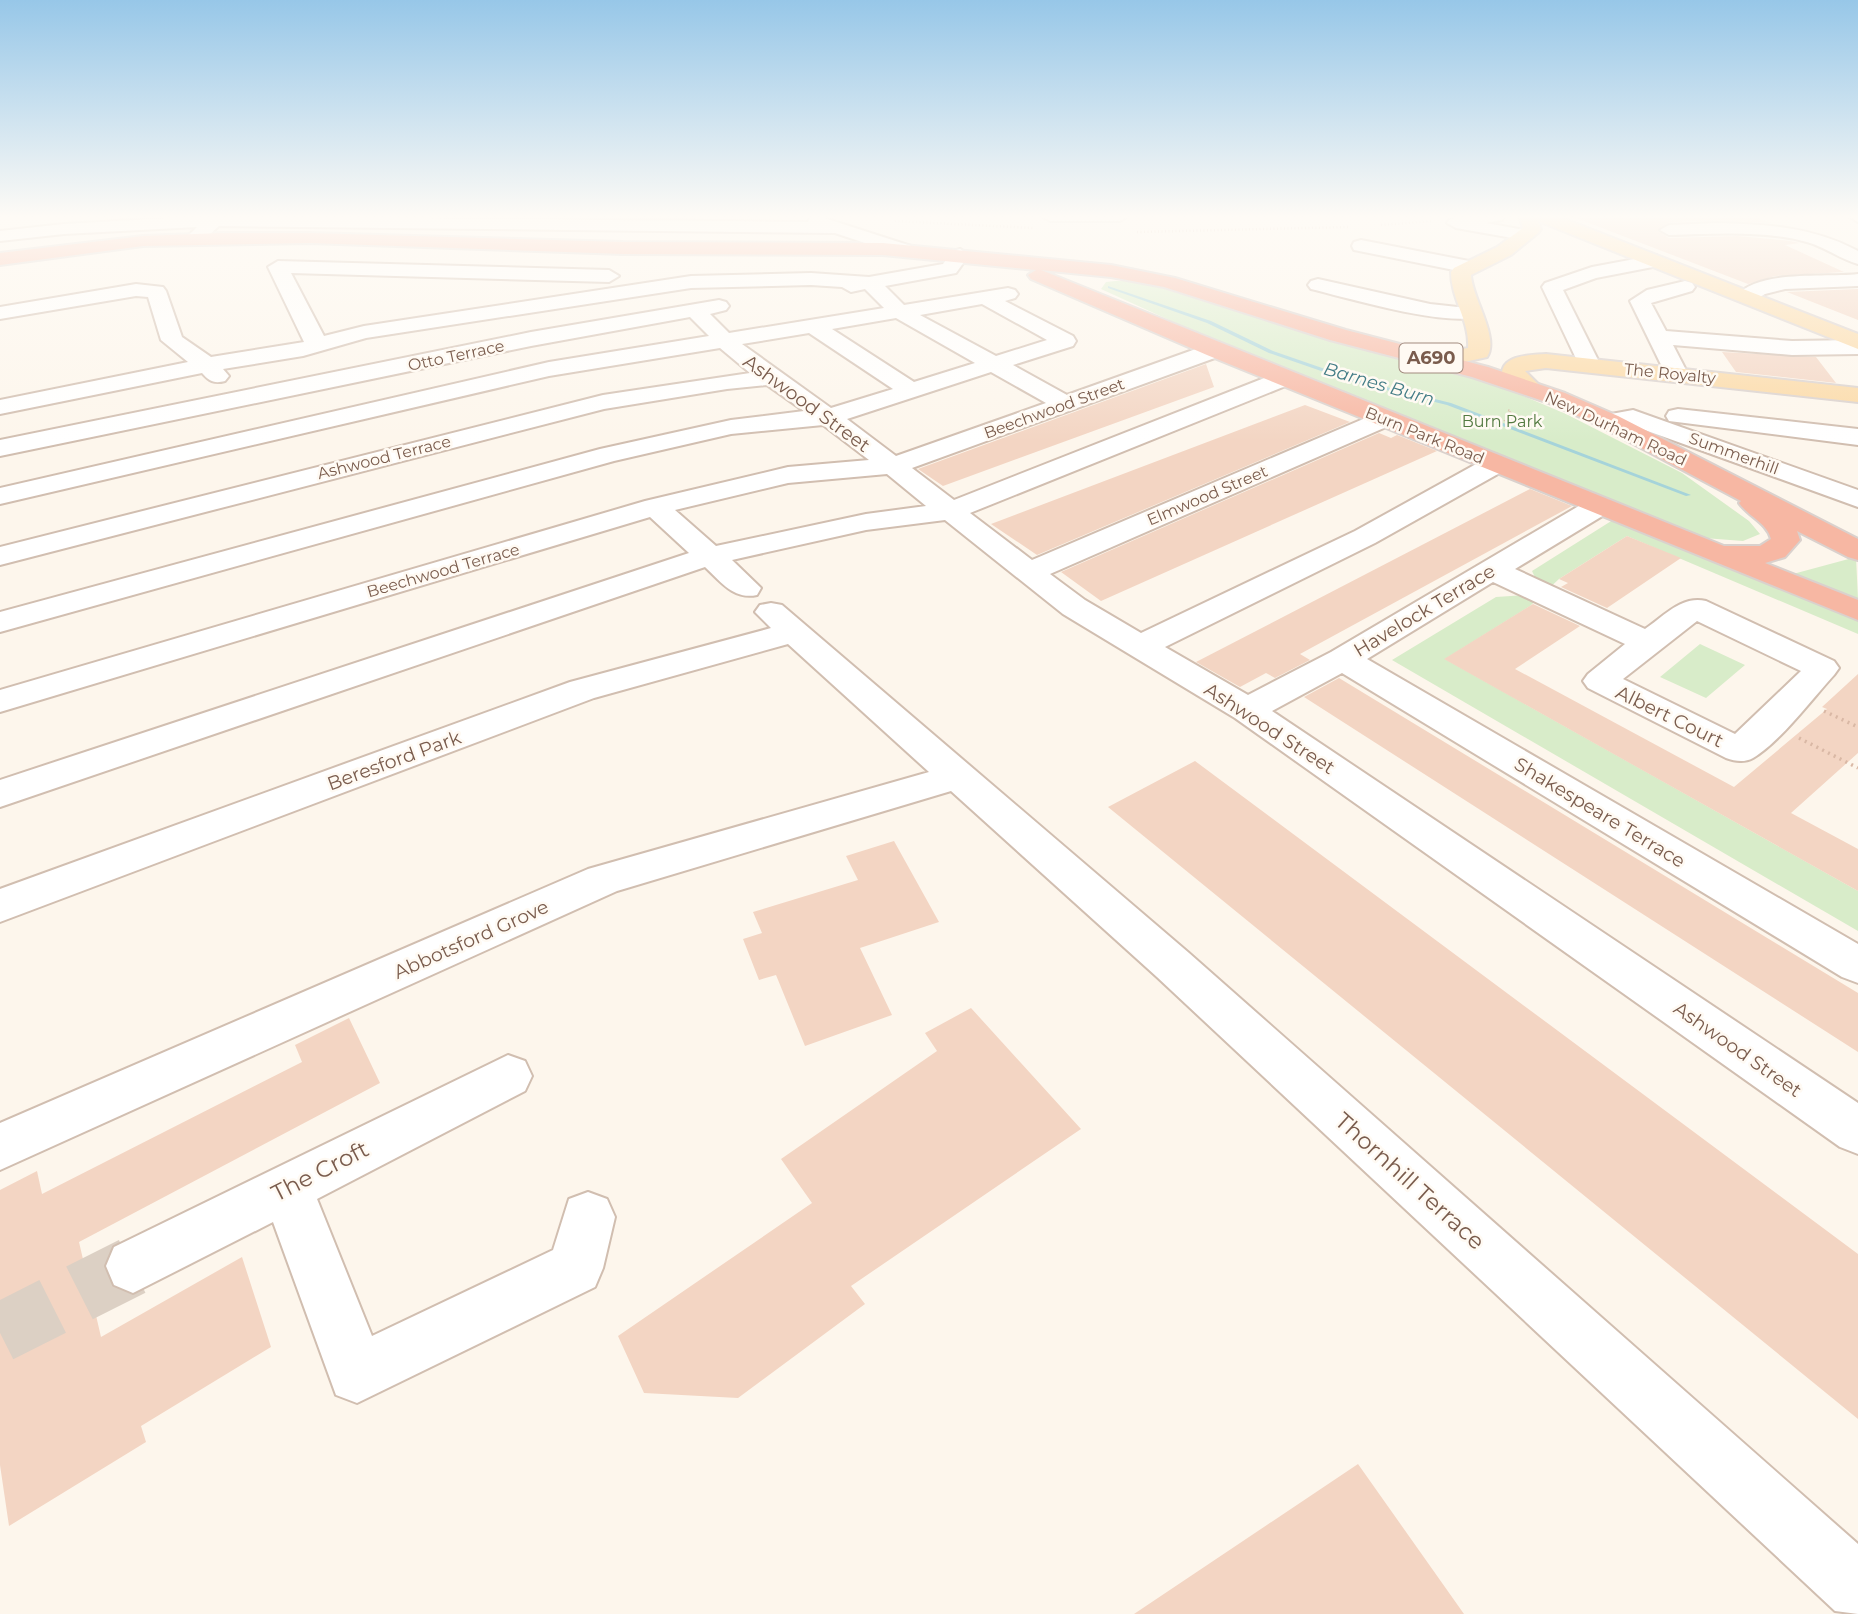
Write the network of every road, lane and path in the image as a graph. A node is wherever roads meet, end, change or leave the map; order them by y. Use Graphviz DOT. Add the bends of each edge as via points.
graph roads {
  1 [pos="128,291"];
  2 [pos="156,291"];
  3 [pos="290,291"];
  4 [pos="390,291"];
  5 [pos="565,291"];
  6 [pos="683,291"];
  7 [pos="725,291"];
  8 [pos="817,291"];
  9 [pos="879,291"];
  10 [pos="1021,291"];
  11 [pos="1078,291"];
  12 [pos="1090,291"];
  13 [pos="1193,291"];
  14 [pos="1346,291"];
  15 [pos="1464,291"];
  16 [pos="1554,291"];
  17 [pos="1666,291"];
  18 [pos="1732,291"];
  19 [pos="1753,291"];
  20 [pos="1654,294"];
  21 [pos="693,296"];
  22 [pos="1746,297"];
  23 [pos="985,298"];
  24 [pos="1098,299"];
  25 [pos="573,300"];
  26 [pos="1691,311"];
  27 [pos="900,312"];
  28 [pos="0,313"];
  29 [pos="1469,313"];
  30 [pos="1713,322"];
  31 [pos="411,324"];
  32 [pos="600,327"];
  33 [pos="814,327"];
  34 [pos="539,337"];
  35 [pos="1658,337"];
  36 [pos="1479,338"];
  37 [pos="726,342"];
  38 [pos="317,345"];
  39 [pos="1758,345"];
  40 [pos="1858,345"];
  41 [pos="1215,350"];
  42 [pos="1418,354"];
  43 [pos="448,357"];
  44 [pos="993,364"];
  45 [pos="1583,364"];
  46 [pos="207,365"];
  47 [pos="549,369"];
  48 [pos="1676,374"];
  49 [pos="772,378"];
  50 [pos="1285,379"];
  51 [pos="1530,388"];
  52 [pos="911,390"];
  53 [pos="1858,395"];
  54 [pos="238,401"];
  55 [pos="1066,404"];
  56 [pos="0,407"];
  57 [pos="828,417"];
  58 [pos="1384,419"];
  59 [pos="1621,419"];
  60 [pos="1504,422"];
  61 [pos="1491,425"];
  62 [pos="1858,438"];
  63 [pos="0,448"];
  64 [pos="1496,464"];
  65 [pos="892,466"];
  66 [pos="1708,472"];
  67 [pos="0,496"];
  68 [pos="1858,499"];
  69 [pos="1600,506"];
  70 [pos="655,507"];
  71 [pos="950,511"];
  72 [pos="1858,551"];
  73 [pos="1711,552"];
  74 [pos="0,556"];
  75 [pos="710,556"];
  76 [pos="1492,570"];
  77 [pos="1029,572"];
  78 [pos="746,588"];
  79 [pos="1858,611"];
  80 [pos="0,622"];
  81 [pos="782,622"];
  82 [pos="1647,642"];
  83 [pos="1140,646"];
  84 [pos="1343,659"];
  85 [pos="0,701"];
  86 [pos="1247,710"];
  87 [pos="1770,723"];
  88 [pos="1858,768"];
  89 [pos="958,776"];
  90 [pos="0,794"];
  91 [pos="0,906"];
  92 [pos="1858,965"];
  93 [pos="508,1076"];
  94 [pos="1858,1131"];
  95 [pos="0,1147"];
  96 [pos="287,1188"];
  97 [pos="588,1217"];
  98 [pos="133,1266"];
  99 [pos="1858,1588"];
  1 -- 28 [label="street"];
  2 -- 46 [label="street" via="172,341"];
  3 -- 38 [label="street"];
  4 -- 31 [label="street"];
  5 -- 25 [label="street"];
  6 -- 21 [label="street"];
  7 -- 21 [label="street"];
  8 -- 21 [label="street, Otto Terrace" via="742,303"];
  9 -- 27 [label="street"];
  10 -- 23 [label="street"];
  11 -- 24 [label="highway, Burn Park Road / A690"];
  12 -- 24 [label="highway, A690"];
  13 -- 42 [label="highway, New Durham Road / A690"];
  14 -- 29 [label="street" via="1430,310"];
  15 -- 29 [label="main road"];
  16 -- 45 [label="street"];
  17 -- 20 [label="street"];
  18 -- 22 [label="main road"];
  19 -- 22 [label="street"];
  20 -- 26 [label="street"];
  20 -- 35 [label="street" via="1640,301"];
  21 -- 25 [label="street"];
  21 -- 32 [label="street, Otto Terrace"];
  21 -- 37 [label="street, Ashwood Street"];
  22 -- 40 [label="main road"];
  23 -- 27 [label="street"];
  23 -- 44 [label="street" via="1065,341"];
  24 -- 41 [label="highway, Burn Park Road / A690"];
  25 -- 31 [label="street"];
  25 -- 32 [label="street"];
  27 -- 33 [label="street"];
  27 -- 44 [label="street"];
  29 -- 36 [label="main road"];
  30 -- 39 [label="street"];
  31 -- 38 [label="street"];
  31 -- 43 [label="street"];
  32 -- 34 [label="street, Otto Terrace"];
  33 -- 37 [label="street"];
  33 -- 52 [label="street"];
  34 -- 43 [label="street, Otto Terrace"];
  34 -- 47 [label="street"];
  35 -- 39 [label="street"];
  35 -- 48 [label="street"];
  36 -- 42 [label="main road" via="1479,352 1468,356"];
  36 -- 45 [label="main road" via="1507,351"];
  37 -- 47 [label="street"];
  37 -- 49 [label="street, Ashwood Street"];
  38 -- 46 [label="street"];
  39 -- 40 [label="street" via="1833,349"];
  41 -- 50 [label="highway, Burn Park Road / A690"];
  41 -- 55 [label="street, Beechwood Street"];
  42 -- 51 [label="highway, New Durham Road / A690"];
  43 -- 54 [label="street, Otto Terrace"];
  44 -- 52 [label="street"];
  44 -- 55 [label="street"];
  45 -- 48 [label="main road, The Royalty"];
  45 -- 51 [label="main road, The Royalty" via="1533,361 1517,365 1514,377"];
  46 -- 54 [label="street"];
  46 -- 56 [label="street"];
  47 -- 67 [label="street"];
  48 -- 53 [label="main road, The Royalty"];
  49 -- 57 [label="street, Ashwood Street"];
  49 -- 74 [label="street, Ashwood Terrace" via="603,402"];
  50 -- 58 [label="highway, Burn Park Road / A690"];
  50 -- 71 [label="street"];
  51 -- 59 [label="highway, New Durham Road / A690"];
  52 -- 57 [label="street"];
  54 -- 63 [label="street, Otto Terrace"];
  55 -- 65 [label="street, Beechwood Street"];
  57 -- 65 [label="street, Ashwood Street"];
  57 -- 80 [label="street" via="744,425 609,454"];
  58 -- 64 [label="highway, Burn Park Road / A690"];
  58 -- 77 [label="street, Elmwood Street"];
  59 -- 62 [label="street" via="1645,412"];
  59 -- 66 [label="highway, New Durham Road / A690"];
  59 -- 68 [label="street, Summerhill"];
  60 -- 61 [label="path"];
  64 -- 69 [label="highway, Burn Park Road / A690"];
  64 -- 83 [label="street" via="1365,537"];
  65 -- 70 [label="street, Beechwood Terrace" via="788,475"];
  65 -- 71 [label="street, Ashwood Street"];
  66 -- 72 [label="highway, New Durham Road / A690"];
  66 -- 73 [label="highway, A690" via="1775,520 1786,540 1767,553"];
  69 -- 73 [label="highway, Burn Park Road / A690"];
  69 -- 76 [label="street, Havelock Terrace"];
  70 -- 75 [label="street"];
  70 -- 85 [label="street, Beechwood Terrace"];
  71 -- 75 [label="street" via="866,522"];
  71 -- 77 [label="street, Ashwood Street"];
  73 -- 79 [label="highway, Burn Park Road / A690"];
  75 -- 78 [label="street"];
  75 -- 90 [label="street"];
  76 -- 82 [label="street"];
  76 -- 84 [label="street, Havelock Terrace"];
  77 -- 83 [label="street, Ashwood Street" via="1074,607"];
  81 -- 89 [label="street, Thornhill Terrace"];
  81 -- 91 [label="street, Beresford Park" via="582,690"];
  82 -- 87 [label="street, Albert Court" via="1600,681 1739,750"];
  82 -- 87 [label="street, Albert Court" via="1695,608 1822,668"];
  83 -- 86 [label="street, Ashwood Street"];
  84 -- 86 [label="street, Havelock Terrace"];
  84 -- 92 [label="street, Shakespeare Terrace"];
  86 -- 94 [label="street, Ashwood Street"];
  87 -- 88 [label="path"];
  89 -- 95 [label="street, Abbotsford Grove" via="603,880"];
  89 -- 99 [label="street, Thornhill Terrace"];
  93 -- 96 [label="street, The Croft"];
  96 -- 97 [label="street" via="357,1374 576,1268"];
  96 -- 98 [label="street, The Croft"];
}
